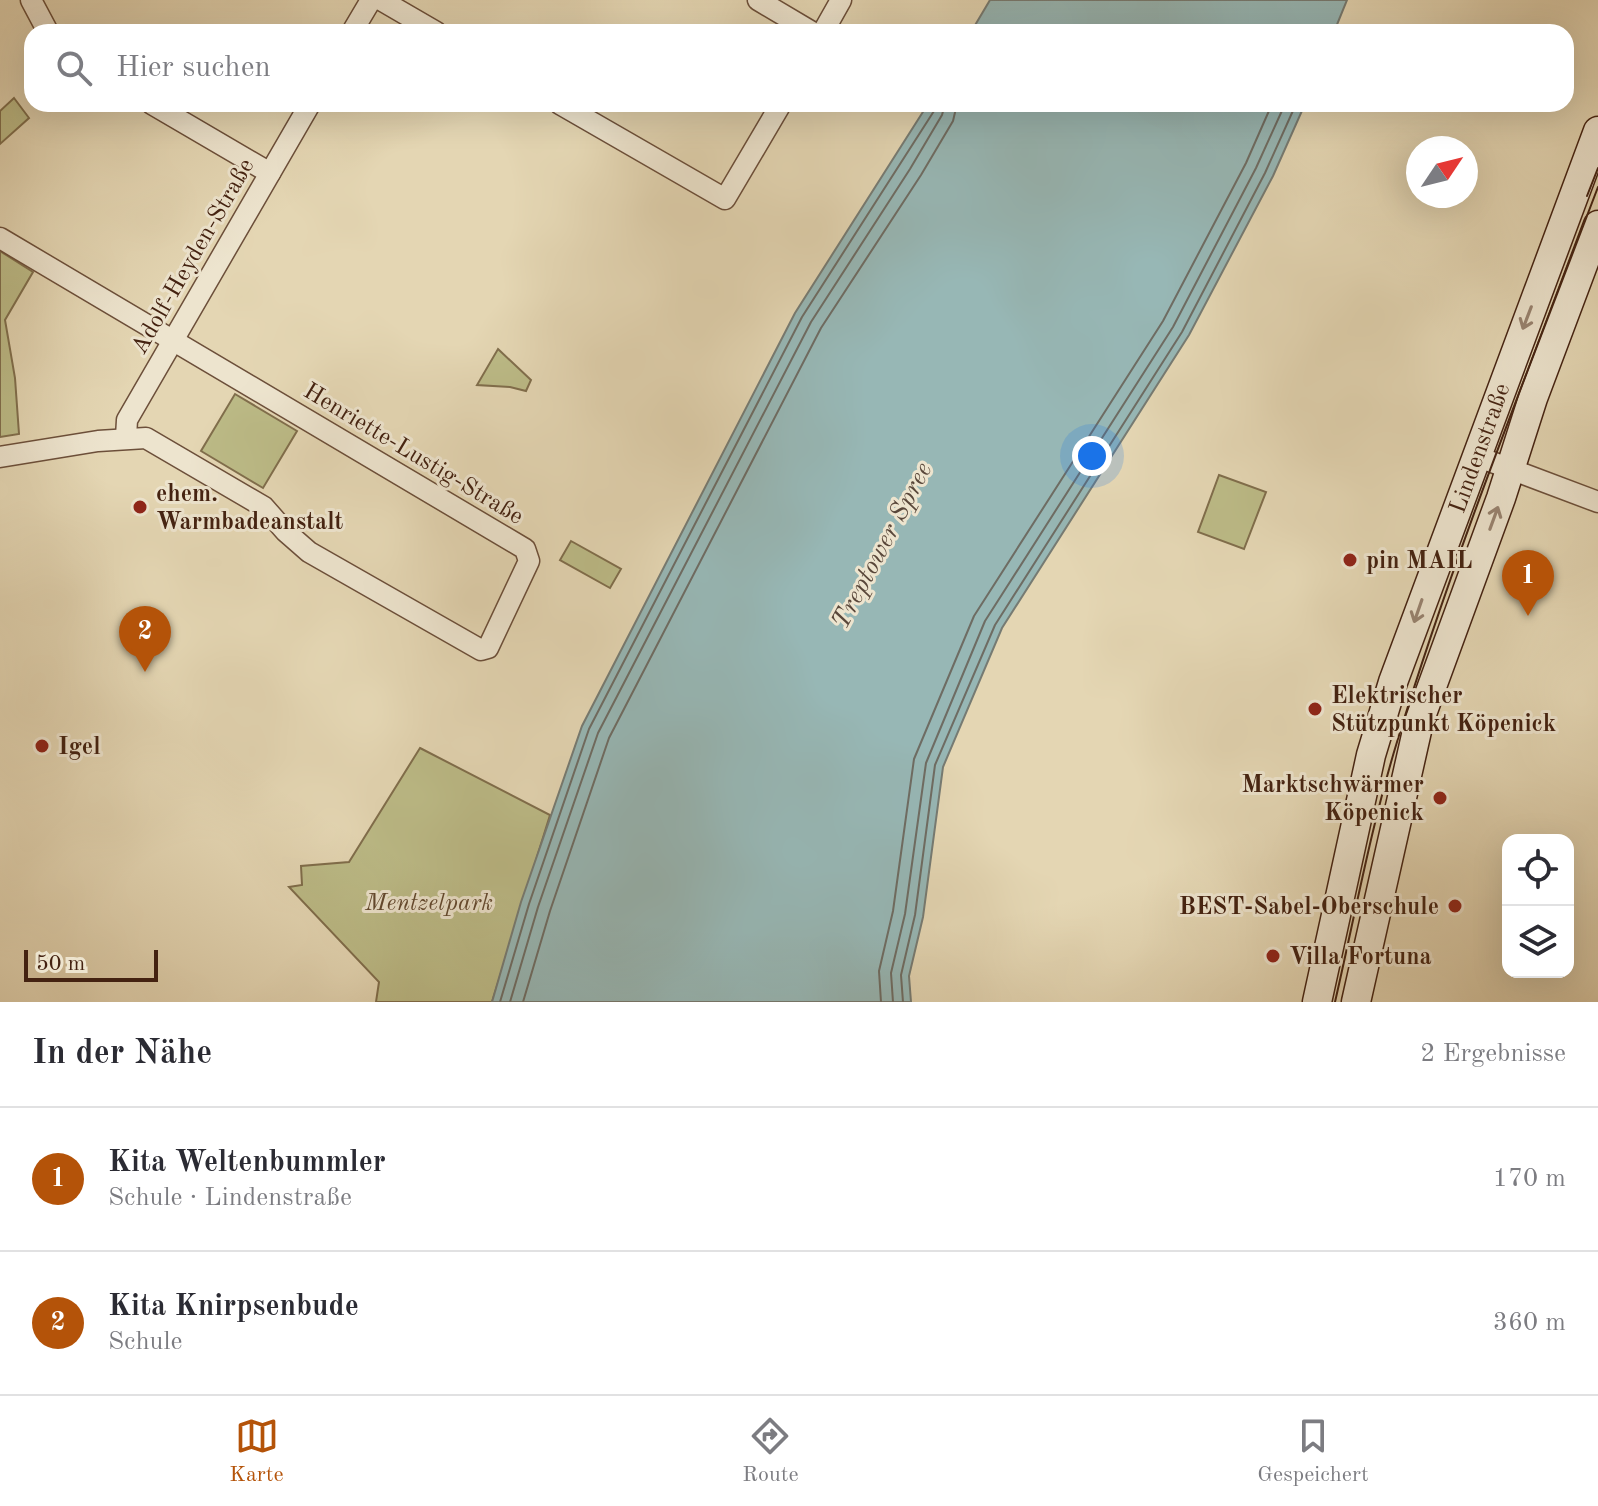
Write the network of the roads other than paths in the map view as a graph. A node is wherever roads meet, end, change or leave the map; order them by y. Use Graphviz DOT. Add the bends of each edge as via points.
graph roads {
  1 [pos="31,0"];
  2 [pos="371,0"];
  3 [pos="381,0"];
  4 [pos="758,0"];
  5 [pos="841,0"];
  6 [pos="44,24"];
  7 [pos="357,24"];
  8 [pos="422,24"];
  9 [pos="798,24"];
  10 [pos="828,24"];
  11 [pos="166,112"];
  12 [pos="305,112"];
  13 [pos="574,112"];
  14 [pos="776,112"];
  15 [pos="1598,131"];
  16 [pos="270,173"];
  17 [pos="1598,225"];
  18 [pos="0,238"];
  19 [pos="173,340"];
  20 [pos="126,437"];
  21 [pos="1476,456"];
  22 [pos="0,457"];
  23 [pos="1510,470"];
  24 [pos="1598,502"];
  25 [pos="1317,1002"];
  26 [pos="1356,1002"];
  1 -- 6 [label="street"];
  2 -- 7 [label="street"];
  3 -- 8 [label="street"];
  4 -- 9 [label="street"];
  5 -- 10 [label="street"];
  11 -- 16 [label="street"];
  12 -- 16 [label="street, Adolf-Heyden-Straße"];
  13 -- 14 [label="street" via="725,199"];
  15 -- 21 [label="main road, Lindenstraße, one-way"];
  16 -- 19 [label="street, Adolf-Heyden-Straße"];
  17 -- 23 [label="main road, Lindenstraße"];
  18 -- 19 [label="street, Henriette-Lustig-Straße"];
  19 -- 20 [label="street, Adolf-Heyden-Straße" via="127,420"];
  19 -- 20 [label="street, Henriette-Lustig-Straße" via="525,549 529,561 488,648 481,650 303,548 255,501 146,438"];
  20 -- 22 [label="street"];
  21 -- 23 [label="street"];
  21 -- 25 [label="main road, Lindenstraße, one-way" via="1375,741"];
  23 -- 24 [label="street"];
  26 -- 23 [label="main road, Lindenstraße, one-way" via="1419,722"];
}
